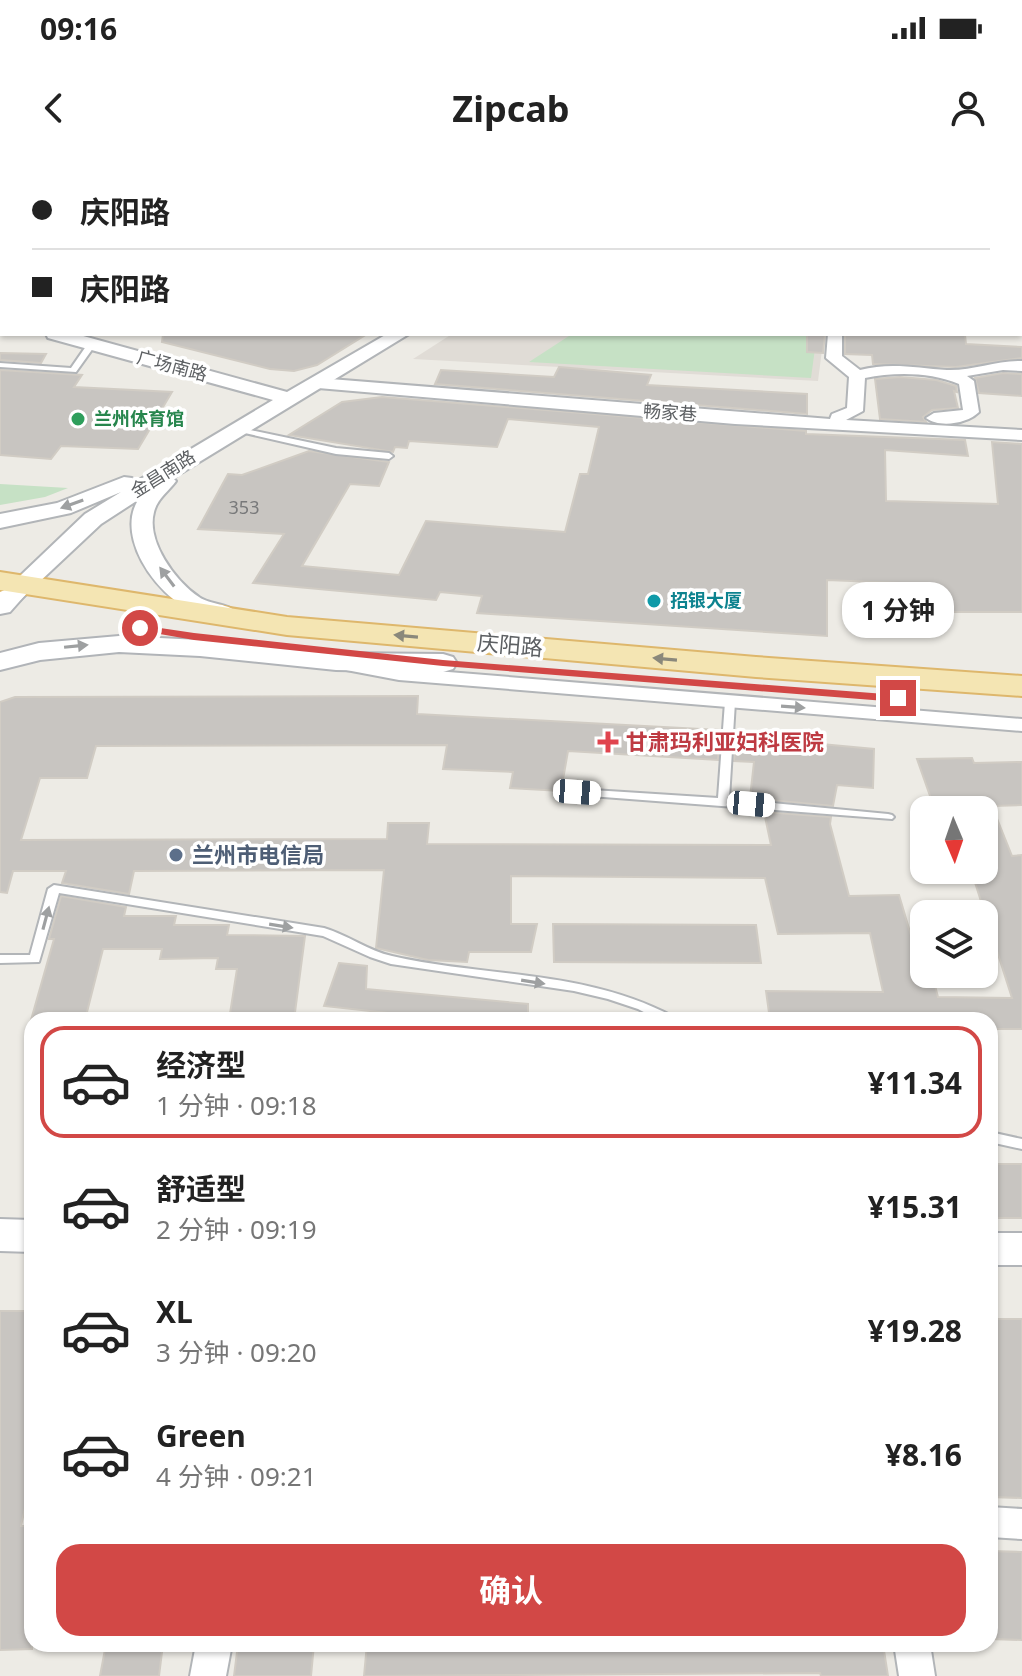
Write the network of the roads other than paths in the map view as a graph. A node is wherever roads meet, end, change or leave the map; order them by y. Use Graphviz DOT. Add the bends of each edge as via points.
graph roads {
  1 [pos="62,336"];
  2 [pos="397,336"];
  3 [pos="422,336"];
  4 [pos="835,336"];
  5 [pos="92,344"];
  6 [pos="0,365"];
  7 [pos="1022,366"];
  8 [pos="952,374"];
  9 [pos="857,375"];
  10 [pos="318,383"];
  11 [pos="290,399"];
  12 [pos="855,411"];
  13 [pos="838,425"];
  14 [pos="239,429"];
  15 [pos="1022,435"];
  16 [pos="196,454"];
  17 [pos="389,456"];
  18 [pos="0,521"];
  19 [pos="6,596"];
  20 [pos="287,626"];
  21 [pos="326,661"];
  22 [pos="0,662"];
  23 [pos="443,663"];
  24 [pos="1022,686"];
  25 [pos="730,702"];
  26 [pos="1022,707"];
  27 [pos="1022,725"];
  28 [pos="577,792"];
  29 [pos="723,802"];
  30 [pos="888,817"];
  31 [pos="0,959"];
  32 [pos="655,1012"];
  33 [pos="998,1139"];
  34 [pos="1022,1144"];
  35 [pos="0,1235"];
  36 [pos="24,1236"];
  37 [pos="998,1249"];
  38 [pos="1022,1249"];
  39 [pos="0,1256"];
  40 [pos="24,1257"];
  41 [pos="998,1270"];
  42 [pos="1022,1271"];
  43 [pos="998,1522"];
  44 [pos="1022,1524"];
  45 [pos="212,1652"];
  46 [pos="913,1652"];
  47 [pos="208,1676"];
  48 [pos="917,1676"];
  1 -- 5 [label="street, 广场南路"];
  2 -- 10 [label="street, 金昌南路"];
  3 -- 10 [label="street, 金昌南路" via="360,373"];
  4 -- 9 [label="street" via="834,358"];
  5 -- 6 [label="lane" via="73,370"];
  5 -- 11 [label="street, 广场南路"];
  7 -- 8 [label="street"];
  8 -- 9 [label="street" via="885,370"];
  8 -- 12 [label="street" via="966,381 971,412 962,417"];
  9 -- 12 [label="street"];
  10 -- 11 [label="street, 金昌南路"];
  10 -- 13 [label="street, 畅家巷"];
  11 -- 14 [label="street, 金昌南路"];
  12 -- 13 [label="street" via="838,417"];
  13 -- 15 [label="street, 畅家巷"];
  14 -- 16 [label="street, 金昌南路"];
  14 -- 17 [label="lane" via="336,451"];
  16 -- 18 [label="street, one-way" via="63,508"];
  16 -- 19 [label="street, 金昌南路" via="93,519"];
  20 -- 16 [label="street, one-way" via="192,603 170,583 147,548 142,513 165,481"];
  19 -- 20 [label="main road, 庆阳路"];
  19 -- 23 [label="main road, 庆阳路" via="194,637"];
  24 -- 20 [label="main road, 庆阳路, one-way"];
  22 -- 21 [label="main road, one-way" via="38,651 144,643"];
  21 -- 23 [label="main road"];
  21 -- 25 [label="street" via="399,674"];
  23 -- 26 [label="main road, 庆阳路"];
  25 -- 27 [label="street, one-way"];
  25 -- 29 [label="lane"];
  28 -- 29 [label="lane"];
  29 -- 30 [label="lane"];
  31 -- 32 [label="lane, one-way" via="35,959 54,889 328,933 388,959 580,989"];
  33 -- 34 [label="lane"];
  35 -- 36 [label="main road"];
  37 -- 38 [label="main road"];
  39 -- 40 [label="main road"];
  41 -- 42 [label="main road"];
  43 -- 44 [label="street"];
  45 -- 47 [label="street"];
  46 -- 48 [label="street"];
}
